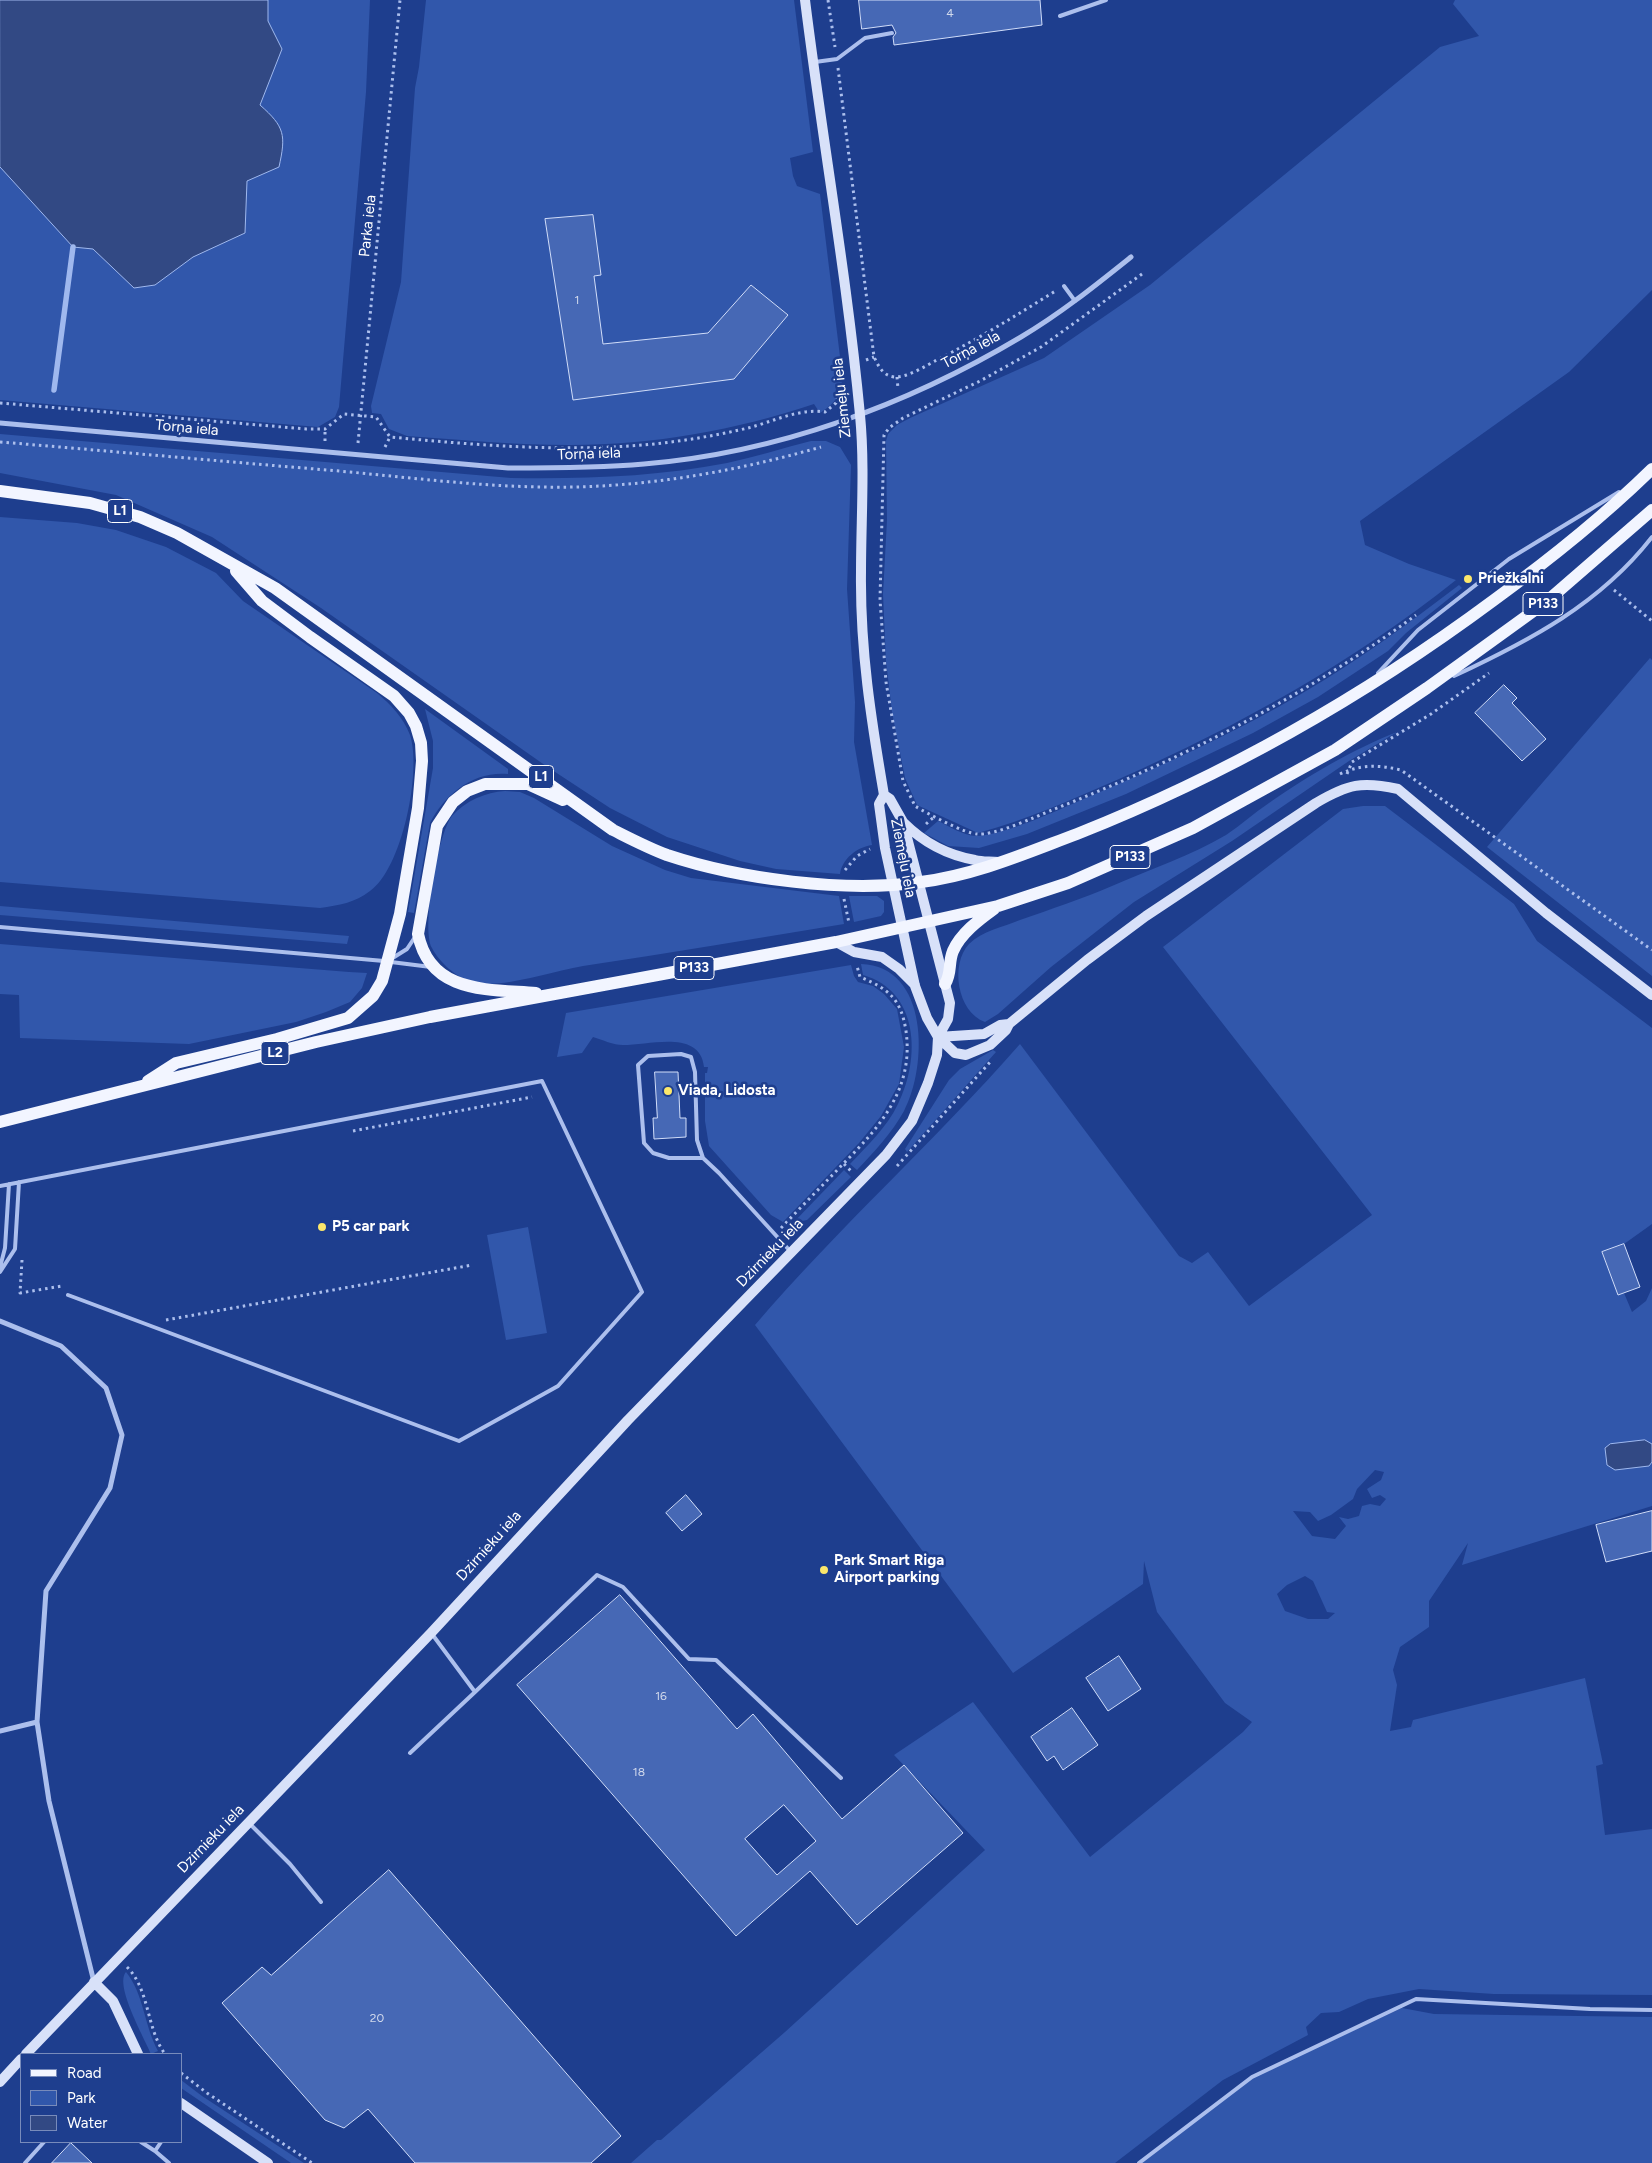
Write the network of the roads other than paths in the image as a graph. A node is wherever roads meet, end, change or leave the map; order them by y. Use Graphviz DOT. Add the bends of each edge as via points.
graph roads {
  1 [pos="805,0"];
  2 [pos="1106,0"];
  3 [pos="1060,16"];
  4 [pos="892,33"];
  5 [pos="813,62"];
  6 [pos="1131,258"];
  7 [pos="1064,286"];
  8 [pos="1076,301"];
  9 [pos="860,415"];
  10 [pos="0,423"];
  11 [pos="1649,472"];
  12 [pos="0,491"];
  13 [pos="1652,510"];
  14 [pos="1652,537"];
  15 [pos="230,564"];
  16 [pos="1427,688"];
  17 [pos="1362,690"];
  18 [pos="884,795"];
  19 [pos="586,810"];
  20 [pos="903,822"];
  21 [pos="1000,863"];
  22 [pos="919,883"];
  23 [pos="892,884"];
  24 [pos="998,906"];
  25 [pos="928,922"];
  26 [pos="0,927"];
  27 [pos="902,928"];
  28 [pos="418,934"];
  29 [pos="836,942"];
  30 [pos="387,962"];
  31 [pos="433,967"];
  32 [pos="945,984"];
  33 [pos="915,986"];
  34 [pos="553,994"];
  35 [pos="1652,996"];
  36 [pos="1009,1024"];
  37 [pos="938,1037"];
  38 [pos="139,1087"];
  39 [pos="0,1122"];
  40 [pos="703,1158"];
  41 [pos="19,1182"];
  42 [pos="9,1184"];
  43 [pos="0,1186"];
  44 [pos="791,1252"];
  45 [pos="0,1267"];
  46 [pos="0,1272"];
  47 [pos="68,1294"];
  48 [pos="0,1322"];
  49 [pos="431,1633"];
  50 [pos="475,1692"];
  51 [pos="37,1722"];
  52 [pos="0,1732"];
  53 [pos="410,1753"];
  54 [pos="841,1778"];
  55 [pos="248,1822"];
  56 [pos="322,1902"];
  57 [pos="94,1982"];
  58 [pos="1652,2010"];
  59 [pos="27,2053"];
  60 [pos="138,2053"];
  61 [pos="20,2060"];
  62 [pos="0,2082"];
  63 [pos="183,2108"];
  64 [pos="43,2143"];
  65 [pos="143,2143"];
  66 [pos="161,2143"];
  67 [pos="155,2151"];
  68 [pos="25,2163"];
  69 [pos="169,2163"];
  70 [pos="268,2163"];
  71 [pos="1139,2163"];
  1 -- 5 [label="street, Ziemeļu iela"];
  2 -- 3 [label="lane"];
  4 -- 5 [label="lane" via="865,38 837,59"];
  5 -- 9 [label="street, Ziemeļu iela"];
  6 -- 8 [label="street, Torņa iela"];
  7 -- 8 [label="lane"];
  8 -- 9 [label="street, Torņa iela" via="1022,337 956,373"];
  9 -- 10 [label="street, Torņa iela" via="766,444 718,454 645,464 508,468"];
  9 -- 18 [label="street, Ziemeļu iela" via="863,645 868,704"];
  11 -- 17 [label="main road, P133" via="1525,578 1402,667"];
  11 -- 17 [label="lane" via="1509,559 1418,630"];
  12 -- 15 [label="main road, L1" via="90,503 140,517 177,533"];
  13 -- 16 [label="main road, P133" via="1546,602"];
  14 -- 16 [label="lane" via="1608,584 1561,620"];
  15 -- 19 [label="main road, L1" via="276,588"];
  15 -- 30 [label="main road" via="262,601 394,696 416,726 422,761 418,808 400,914"];
  16 -- 24 [label="main road, P133" via="1335,750 1194,828 1068,883"];
  17 -- 21 [label="main road, P133" via="1320,716 1164,798"];
  18 -- 20 [label="street, Ziemeļu iela" via="890,799"];
  18 -- 23 [label="street, Ziemeļu iela" via="879,804"];
  19 -- 23 [label="main road, L1" via="613,830 663,854 702,866 783,880 844,885"];
  19 -- 28 [label="main road" via="528,784 485,784 467,791 453,802 437,826"];
  20 -- 21 [label="street" via="925,842 942,851 968,859"];
  20 -- 22 [label="street, Ziemeļu iela"];
  21 -- 22 [label="main road, P133"];
  22 -- 23 [label="main road, L1"];
  22 -- 25 [label="street, Dzirnieku iela"];
  23 -- 27 [label="street, Ziemeļu iela"];
  24 -- 25 [label="main road, P133"];
  24 -- 32 [label="main road" via="976,922 958,943"];
  25 -- 27 [label="main road, P133"];
  25 -- 32 [label="street, Dzirnieku iela"];
  26 -- 30 [label="lane, P133"];
  27 -- 29 [label="main road, P133"];
  27 -- 33 [label="street"];
  28 -- 30 [label="lane" via="407,949"];
  28 -- 31 [label="main road, P133" via="420,946"];
  29 -- 33 [label="street" via="854,952 882,957"];
  29 -- 34 [label="main road, P133"];
  30 -- 31 [label="lane, P133"];
  30 -- 38 [label="main road" via="382,981 373,996 348,1018 176,1063"];
  31 -- 34 [label="main road, P133" via="455,983 478,990"];
  32 -- 37 [label="street, Dzirnieku iela" via="950,1003 948,1019"];
  33 -- 37 [label="street" via="926,1018"];
  34 -- 38 [label="main road, L2" via="354,1034"];
  35 -- 36 [label="street" via="1546,913 1398,789 1358,784 1342,788 1316,803 1146,916"];
  36 -- 37 [label="street" via="984,1034"];
  36 -- 37 [label="street" via="990,1045 966,1055 955,1052"];
  37 -- 44 [label="street, Dzirnieku iela" via="937,1055 912,1122 886,1155"];
  38 -- 39 [label="main road, L2"];
  40 -- 40 [label="lane" via="697,1140 691,1057 680,1054 648,1056 638,1065 644,1143 653,1153 669,1158"];
  40 -- 44 [label="lane"];
  41 -- 42 [label="lane"];
  41 -- 46 [label="lane" via="15,1249"];
  41 -- 47 [label="lane" via="542,1081 642,1292 558,1386 459,1441"];
  42 -- 43 [label="lane"];
  42 -- 45 [label="lane" via="5,1248"];
  44 -- 49 [label="street, Dzirnieku iela" via="628,1420"];
  48 -- 51 [label="street" via="60,1346 106,1388 122,1435 110,1488 46,1590"];
  49 -- 50 [label="lane"];
  49 -- 55 [label="street, Dzirnieku iela"];
  50 -- 53 [label="lane"];
  50 -- 54 [label="lane" via="598,1575 623,1587 689,1659 716,1660"];
  51 -- 52 [label="street"];
  51 -- 57 [label="street" via="49,1801"];
  55 -- 56 [label="lane"];
  55 -- 57 [label="street, Dzirnieku iela"];
  57 -- 59 [label="street, Dzirnieku iela"];
  57 -- 60 [label="street" via="113,2001"];
  58 -- 71 [label="lane" via="1590,2010 1416,1999 1252,2078"];
  61 -- 62 [label="street"];
  63 -- 70 [label="street"];
  64 -- 68 [label="lane"];
  65 -- 67 [label="lane"];
  66 -- 67 [label="lane"];
  67 -- 69 [label="lane"];
}
